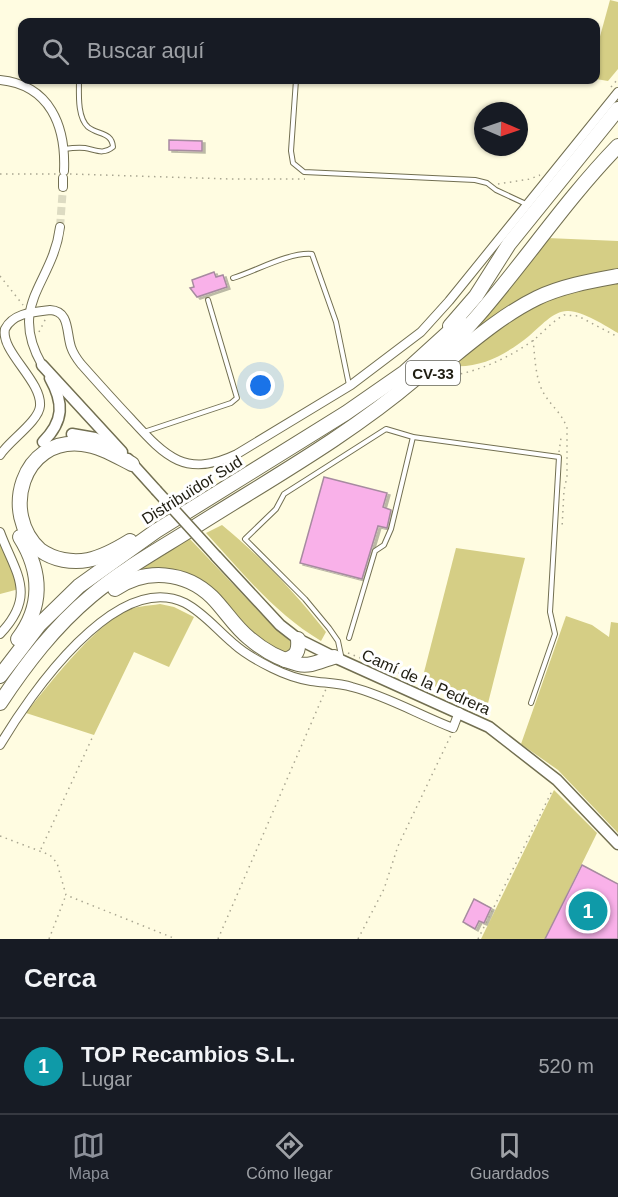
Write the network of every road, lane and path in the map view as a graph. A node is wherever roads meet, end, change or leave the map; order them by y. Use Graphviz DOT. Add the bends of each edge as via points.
graph roads {
  1 [pos="0,80"];
  2 [pos="79,84"];
  3 [pos="296,84"];
  4 [pos="618,92"];
  5 [pos="618,109"];
  6 [pos="618,134"];
  7 [pos="618,146"];
  8 [pos="64,149"];
  9 [pos="63,187"];
  10 [pos="527,204"];
  11 [pos="60,227"];
  12 [pos="0,276"];
  13 [pos="618,276"];
  14 [pos="233,278"];
  15 [pos="208,300"];
  16 [pos="28,313"];
  17 [pos="618,337"];
  18 [pos="533,340"];
  19 [pos="423,357"];
  20 [pos="42,365"];
  21 [pos="449,376"];
  22 [pos="350,386"];
  23 [pos="83,408"];
  24 [pos="59,418"];
  25 [pos="143,432"];
  26 [pos="72,434"];
  27 [pos="413,437"];
  28 [pos="561,438"];
  29 [pos="43,442"];
  30 [pos="0,456"];
  31 [pos="559,457"];
  32 [pos="125,458"];
  33 [pos="20,480"];
  34 [pos="256,489"];
  35 [pos="156,531"];
  36 [pos="0,532"];
  37 [pos="561,537"];
  38 [pos="0,634"];
  39 [pos="349,638"];
  40 [pos="298,639"];
  41 [pos="342,657"];
  42 [pos="285,660"];
  43 [pos="0,664"];
  44 [pos="19,674"];
  45 [pos="0,676"];
  46 [pos="329,684"];
  47 [pos="423,691"];
  48 [pos="531,702"];
  49 [pos="0,703"];
  50 [pos="459,712"];
  51 [pos="453,728"];
  52 [pos="93,736"];
  53 [pos="0,746"];
  54 [pos="559,792"];
  55 [pos="0,836"];
  56 [pos="618,844"];
  57 [pos="41,850"];
  58 [pos="66,895"];
  59 [pos="49,939"];
  60 [pos="176,939"];
  61 [pos="218,939"];
  62 [pos="358,939"];
  63 [pos="478,939"];
  1 -- 8 [label="street" via="25,87 41,98 60,124"];
  2 -- 8 [label="lane" via="84,120 109,137 113,147 100,152"];
  3 -- 10 [label="lane" via="291,158 304,172 475,180"];
  4 -- 10 [label="street"];
  5 -- 19 [label="highway" via="509,244 476,296"];
  6 -- 19 [label="highway, CV-33" via="597,154 462,320"];
  7 -- 34 [label="highway" via="472,323 436,360 373,412"];
  8 -- 9 [label="street"];
  10 -- 22 [label="street" via="421,332"];
  11 -- 16 [label="street" via="55,253"];
  12 -- 16 [label="path"];
  13 -- 34 [label="highway, CV-33" via="538,298 489,327 378,416"];
  14 -- 22 [label="lane" via="312,254 336,322"];
  15 -- 25 [label="lane" via="237,398"];
  16 -- 20 [label="street" via="31,340"];
  16 -- 25 [label="street" via="61,313 76,357"];
  16 -- 30 [label="street" via="10,321 3,333 4,342 30,380 40,406 34,419"];
  17 -- 18 [label="path" via="578,316 564,315"];
  18 -- 21 [label="path" via="493,363"];
  18 -- 37 [label="path" via="538,380 567,428"];
  19 -- 35 [label="highway, Distribuïdor Sud / CV-33" via="346,413"];
  20 -- 23 [label="street"];
  20 -- 24 [label="street" via="58,392"];
  22 -- 25 [label="street" via="237,454 207,465 171,457"];
  23 -- 26 [label="street" via="80,429"];
  23 -- 32 [label="street"];
  24 -- 26 [label="street"];
  24 -- 29 [label="street"];
  26 -- 29 [label="highway"];
  26 -- 32 [label="street" via="98,442"];
  26 -- 33 [label="street" via="35,453 25,464"];
  27 -- 31 [label="lane"];
  27 -- 39 [label="lane" via="391,529 384,545 375,551"];
  27 -- 41 [label="lane" via="386,429 284,494 276,509 245,539 329,628"];
  28 -- 31 [label="path"];
  29 -- 43 [label="highway" via="18,467 10,491 11,517 34,564 37,582 26,629"];
  31 -- 48 [label="lane" via="550,612 555,634"];
  32 -- 33 [label="highway" via="96,447 65,444 38,457"];
  32 -- 40 [label="street, Camí de la Pedrera, bridge" via="280,625"];
  33 -- 35 [label="highway" via="16,510 21,528 34,545 59,559 101,556 142,533"];
  34 -- 44 [label="highway, Distribuïdor Sud / CV-33" via="91,596 51,634"];
  35 -- 45 [label="highway, Distribuïdor Sud / CV-33" via="79,586 39,625"];
  36 -- 38 [label="street" via="18,571 21,590 15,613"];
  40 -- 41 [label="street, Camí de la Pedrera"];
  40 -- 42 [label="highway" via="298,651"];
  41 -- 42 [label="highway" via="308,665"];
  41 -- 47 [label="path" via="421,682"];
  41 -- 50 [label="street, Camí de la Pedrera"];
  42 -- 44 [label="highway" via="248,638 203,589 176,576 161,575 124,583 97,600"];
  44 -- 49 [label="highway, Distribuïdor Sud / CV-33"];
  46 -- 51 [label="street" via="367,691"];
  46 -- 53 [label="street" via="291,676 250,657 183,602 168,598 140,600 108,616 56,666"];
  46 -- 61 [label="path"];
  50 -- 51 [label="street"];
  50 -- 56 [label="street, Camí de la Pedrera" via="489,727 557,780"];
  51 -- 62 [label="path" via="398,846 384,889"];
  52 -- 57 [label="path"];
  54 -- 63 [label="path" via="553,787"];
  55 -- 57 [label="path"];
  57 -- 58 [label="path" via="57,863"];
  58 -- 59 [label="path"];
  58 -- 60 [label="path"];
}
